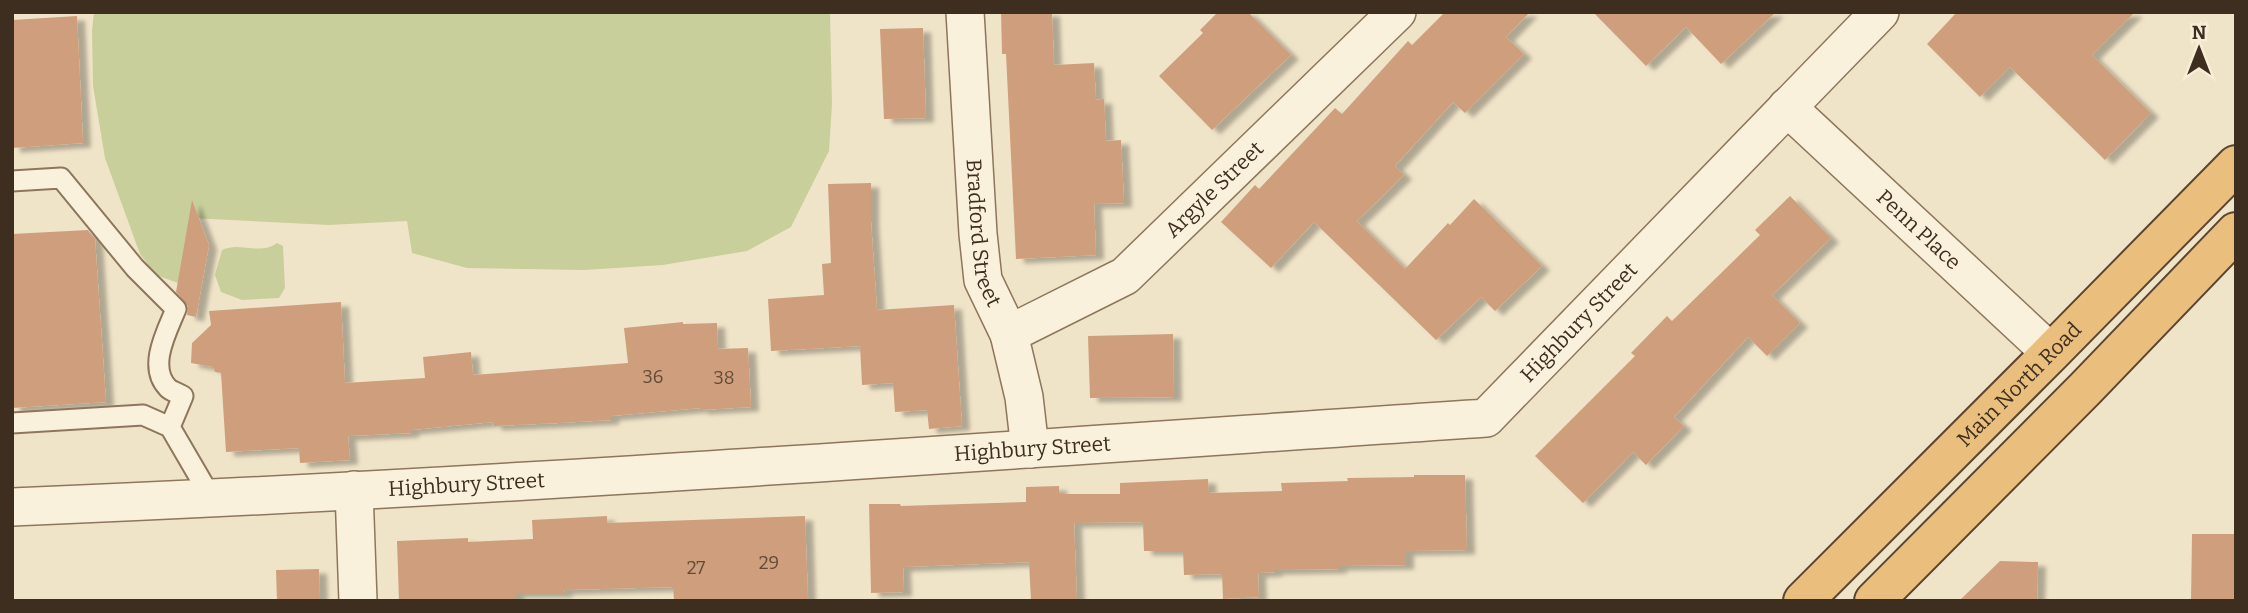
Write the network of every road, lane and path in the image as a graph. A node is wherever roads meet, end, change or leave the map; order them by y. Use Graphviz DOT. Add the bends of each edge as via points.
graph roads {
  1 [pos="965,12"];
  2 [pos="1397,12"];
  3 [pos="1880,12"];
  4 [pos="1787,107"];
  5 [pos="2236,165"];
  6 [pos="12,181"];
  7 [pos="2236,232"];
  8 [pos="1009,334"];
  9 [pos="2051,353"];
  10 [pos="2086,388"];
  11 [pos="12,423"];
  12 [pos="170,427"];
  13 [pos="1030,449"];
  14 [pos="354,490"];
  15 [pos="212,499"];
  16 [pos="12,507"];
  17 [pos="358,601"];
  18 [pos="1803,601"];
  19 [pos="1874,601"];
  1 -- 8 [label="street, Bradford Street" via="984,280"];
  2 -- 8 [label="street, Argyle Street" via="1125,276"];
  3 -- 4 [label="street, Highbury Street"];
  4 -- 9 [label="street, Penn Place"];
  4 -- 13 [label="street, Highbury Street" via="1486,418"];
  5 -- 9 [label="highway, Main North Road"];
  6 -- 12 [label="lane" via="61,178 135,268 176,309 159,362 168,388 183,396"];
  7 -- 10 [label="highway"];
  8 -- 13 [label="street, Bradford Street"];
  9 -- 10 [label="highway"];
  9 -- 18 [label="highway, Main North Road"];
  10 -- 19 [label="highway"];
  11 -- 12 [label="lane" via="144,415"];
  12 -- 15 [label="lane"];
  13 -- 14 [label="street, Highbury Street"];
  14 -- 15 [label="street, Highbury Street"];
  14 -- 17 [label="street"];
  15 -- 16 [label="street, Highbury Street"];
}
